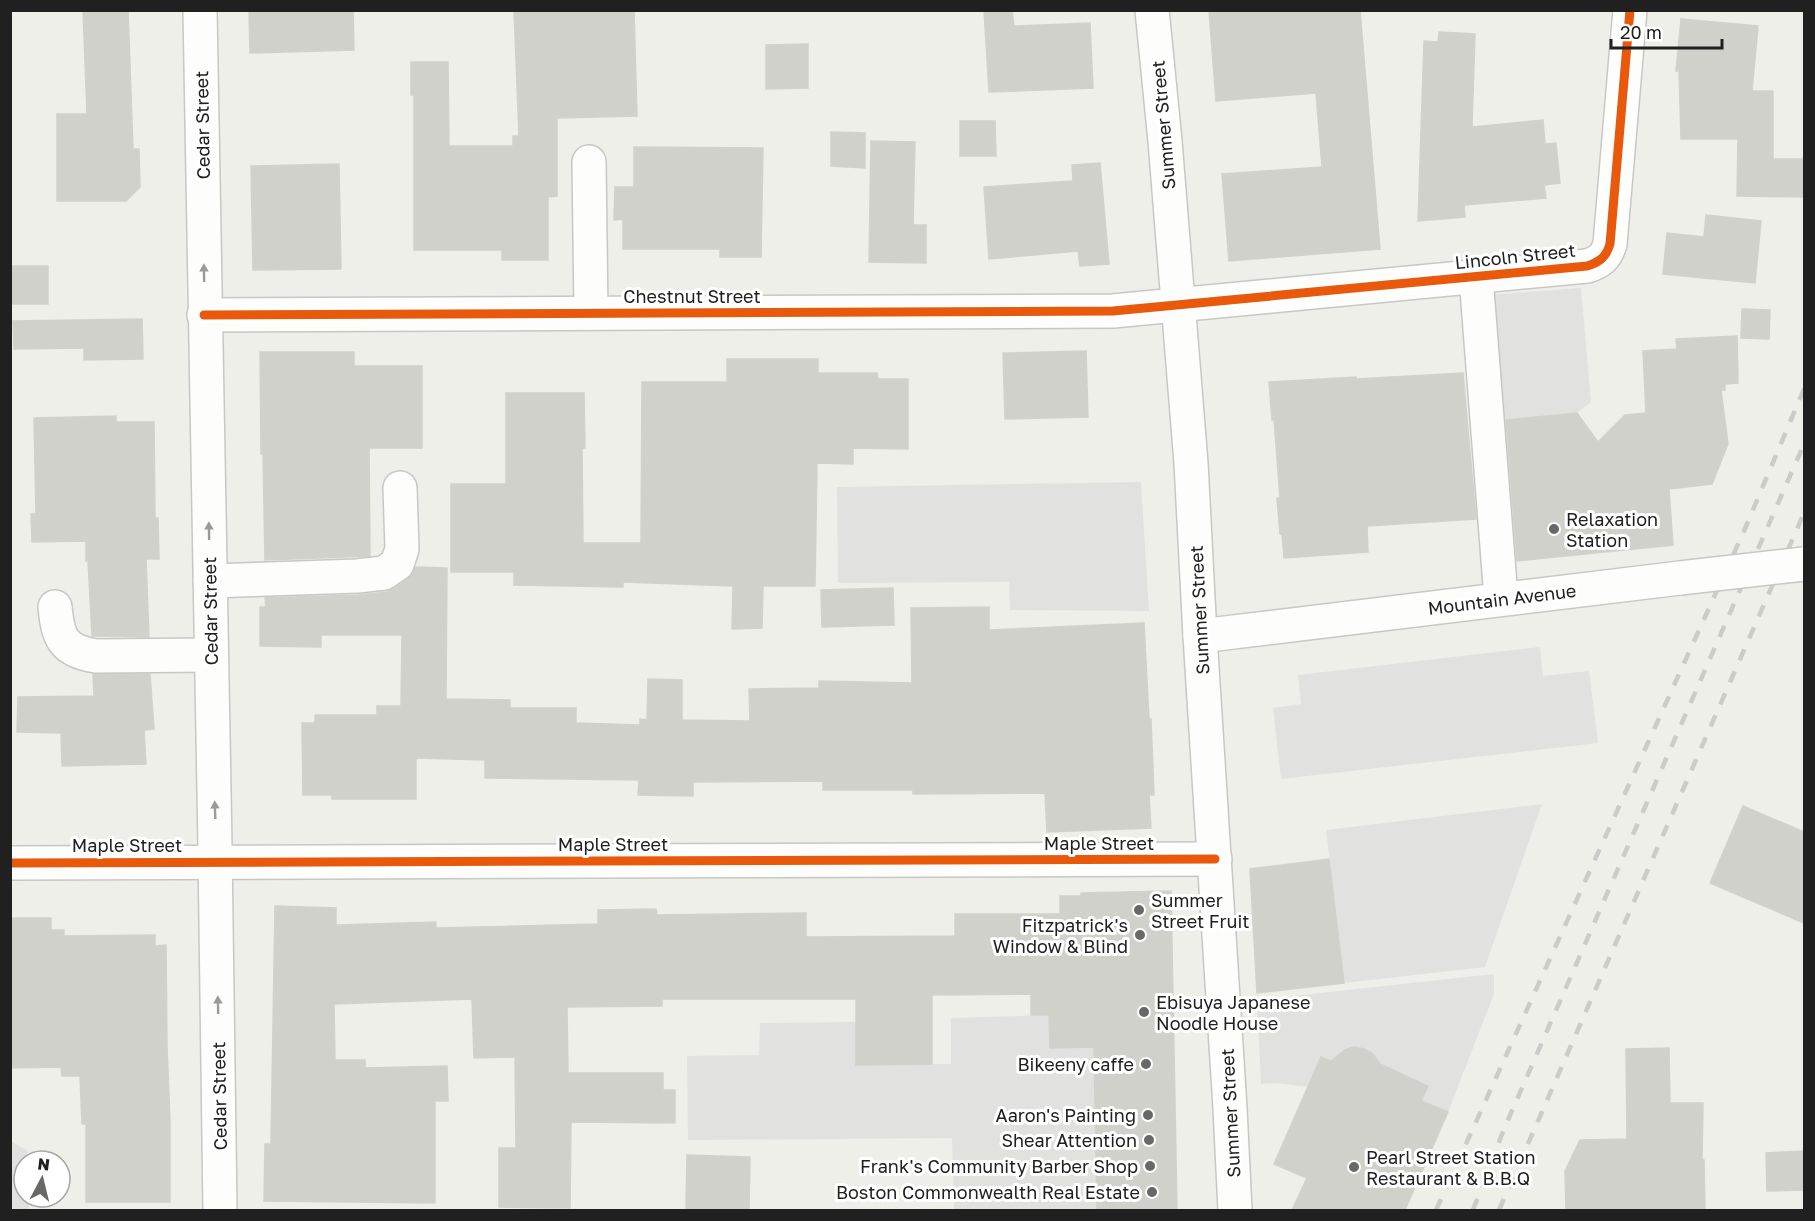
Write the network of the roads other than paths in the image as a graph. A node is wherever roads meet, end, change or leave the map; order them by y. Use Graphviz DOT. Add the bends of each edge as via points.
graph roads {
  1 [pos="200,10"];
  2 [pos="1152,10"];
  3 [pos="1630,10"];
  4 [pos="590,162"];
  5 [pos="1476,277"];
  6 [pos="1179,304"];
  7 [pos="591,313"];
  8 [pos="204,315"];
  9 [pos="400,488"];
  10 [pos="1804,564"];
  11 [pos="210,581"];
  12 [pos="1501,598"];
  13 [pos="55,607"];
  14 [pos="1200,636"];
  15 [pos="210,655"];
  16 [pos="1215,859"];
  17 [pos="216,861"];
  18 [pos="10,863"];
  19 [pos="220,1210"];
  20 [pos="1235,1210"];
  8 -- 1 [label="street, Cedar Street, one-way"];
  2 -- 6 [label="street, Summer Street"];
  3 -- 5 [label="street, Lincoln Street" via="1607,253 1587,266"];
  4 -- 7 [label="street"];
  5 -- 6 [label="street, Lincoln Street"];
  5 -- 12 [label="street"];
  6 -- 7 [label="street, Chestnut Street" via="1113,310"];
  6 -- 14 [label="street, Summer Street"];
  7 -- 8 [label="street, Chestnut Street"];
  11 -- 8 [label="street, Cedar Street, one-way"];
  9 -- 11 [label="street" via="402,549 397,564 384,573"];
  10 -- 12 [label="street, Mountain Avenue, bridge"];
  11 -- 15 [label="street, Cedar Street"];
  12 -- 14 [label="street, Mountain Avenue"];
  13 -- 15 [label="street" via="60,637 82,654"];
  14 -- 16 [label="street, Summer Street"];
  17 -- 15 [label="street, Cedar Street, one-way"];
  16 -- 17 [label="street, Maple Street"];
  16 -- 20 [label="street, Summer Street"];
  17 -- 18 [label="street, Maple Street"];
  19 -- 17 [label="street, Cedar Street, one-way"];
}
